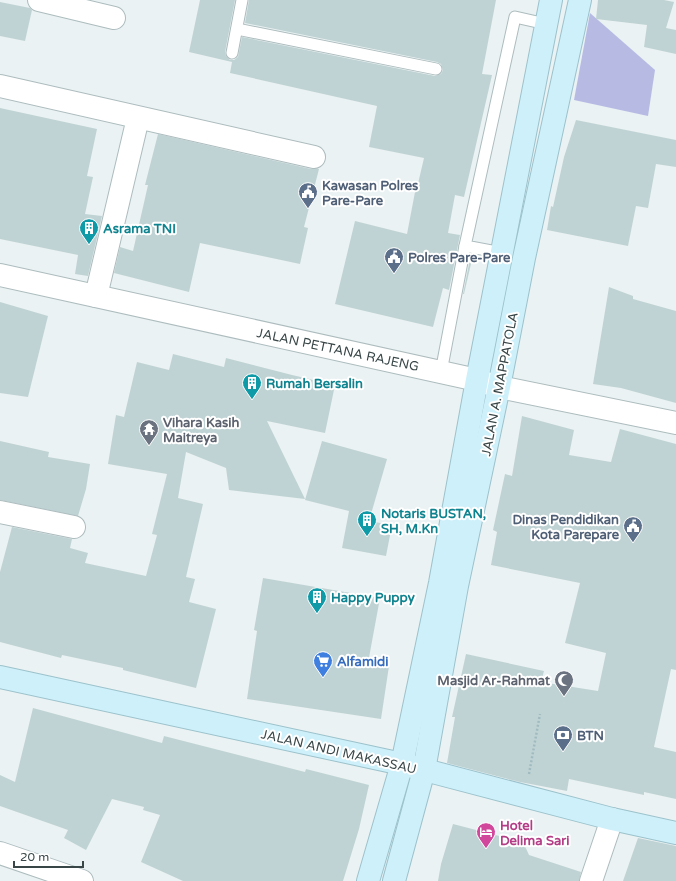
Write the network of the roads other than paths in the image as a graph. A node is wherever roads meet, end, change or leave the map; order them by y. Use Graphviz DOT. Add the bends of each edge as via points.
graph roads {
  1 [pos="39,0"];
  2 [pos="242,0"];
  3 [pos="551,0"];
  4 [pos="580,0"];
  5 [pos="114,18"];
  6 [pos="546,24"];
  7 [pos="237,29"];
  8 [pos="574,29"];
  9 [pos="232,53"];
  10 [pos="436,69"];
  11 [pos="0,86"];
  12 [pos="138,118"];
  13 [pos="314,157"];
  14 [pos="465,246"];
  15 [pos="502,253"];
  16 [pos="524,258"];
  17 [pos="0,275"];
  18 [pos="96,296"];
  19 [pos="441,372"];
  20 [pos="477,380"];
  21 [pos="499,387"];
  22 [pos="676,423"];
  23 [pos="0,512"];
  24 [pos="74,527"];
  25 [pos="449,584"];
  26 [pos="0,677"];
  27 [pos="402,764"];
  28 [pos="424,770"];
  29 [pos="612,819"];
  30 [pos="676,833"];
  31 [pos="0,853"];
  32 [pos="82,881"];
  33 [pos="368,881"];
  34 [pos="394,881"];
  35 [pos="591,881"];
  1 -- 5 [label="street"];
  2 -- 7 [label="lane"];
  3 -- 6 [label="street, JALAN A. MAPPATOLA"];
  4 -- 8 [label="street, JALAN A. MAPPATOLA"];
  6 -- 8 [label="street"];
  6 -- 14 [label="lane" via="515,17"];
  6 -- 15 [label="street, JALAN A. MAPPATOLA"];
  7 -- 9 [label="lane"];
  7 -- 10 [label="lane"];
  8 -- 16 [label="street, JALAN A. MAPPATOLA"];
  11 -- 12 [label="street"];
  12 -- 13 [label="street"];
  12 -- 18 [label="street"];
  14 -- 15 [label="lane"];
  14 -- 19 [label="lane"];
  15 -- 16 [label="street"];
  15 -- 20 [label="street, JALAN A. MAPPATOLA"];
  16 -- 21 [label="street, JALAN A. MAPPATOLA"];
  17 -- 18 [label="street, JALAN PETTANA RAJENG"];
  18 -- 19 [label="street, JALAN PETTANA RAJENG"];
  19 -- 20 [label="street, JALAN PETTANA RAJENG"];
  20 -- 21 [label="street, JALAN PETTANA RAJENG"];
  20 -- 25 [label="street, JALAN A. MAPPATOLA"];
  21 -- 22 [label="street, JALAN PETTANA RAJENG"];
  21 -- 25 [label="street, JALAN A. MAPPATOLA"];
  23 -- 24 [label="street"];
  25 -- 27 [label="street, JALAN A. MAPPATOLA"];
  25 -- 28 [label="street, JALAN A. MAPPATOLA"];
  26 -- 27 [label="street, JALAN ANDI MAKASSAU"];
  27 -- 28 [label="street, JALAN ANDI MAKASSAU"];
  27 -- 33 [label="street, JALAN A. MAPPATOLA"];
  28 -- 29 [label="street, JALAN ANDI MAKASSAU"];
  28 -- 34 [label="street, JALAN A. MAPPATOLA"];
  29 -- 30 [label="street, JALAN ANDI MAKASSAU"];
  29 -- 35 [label="street"];
  31 -- 32 [label="street"];
}
